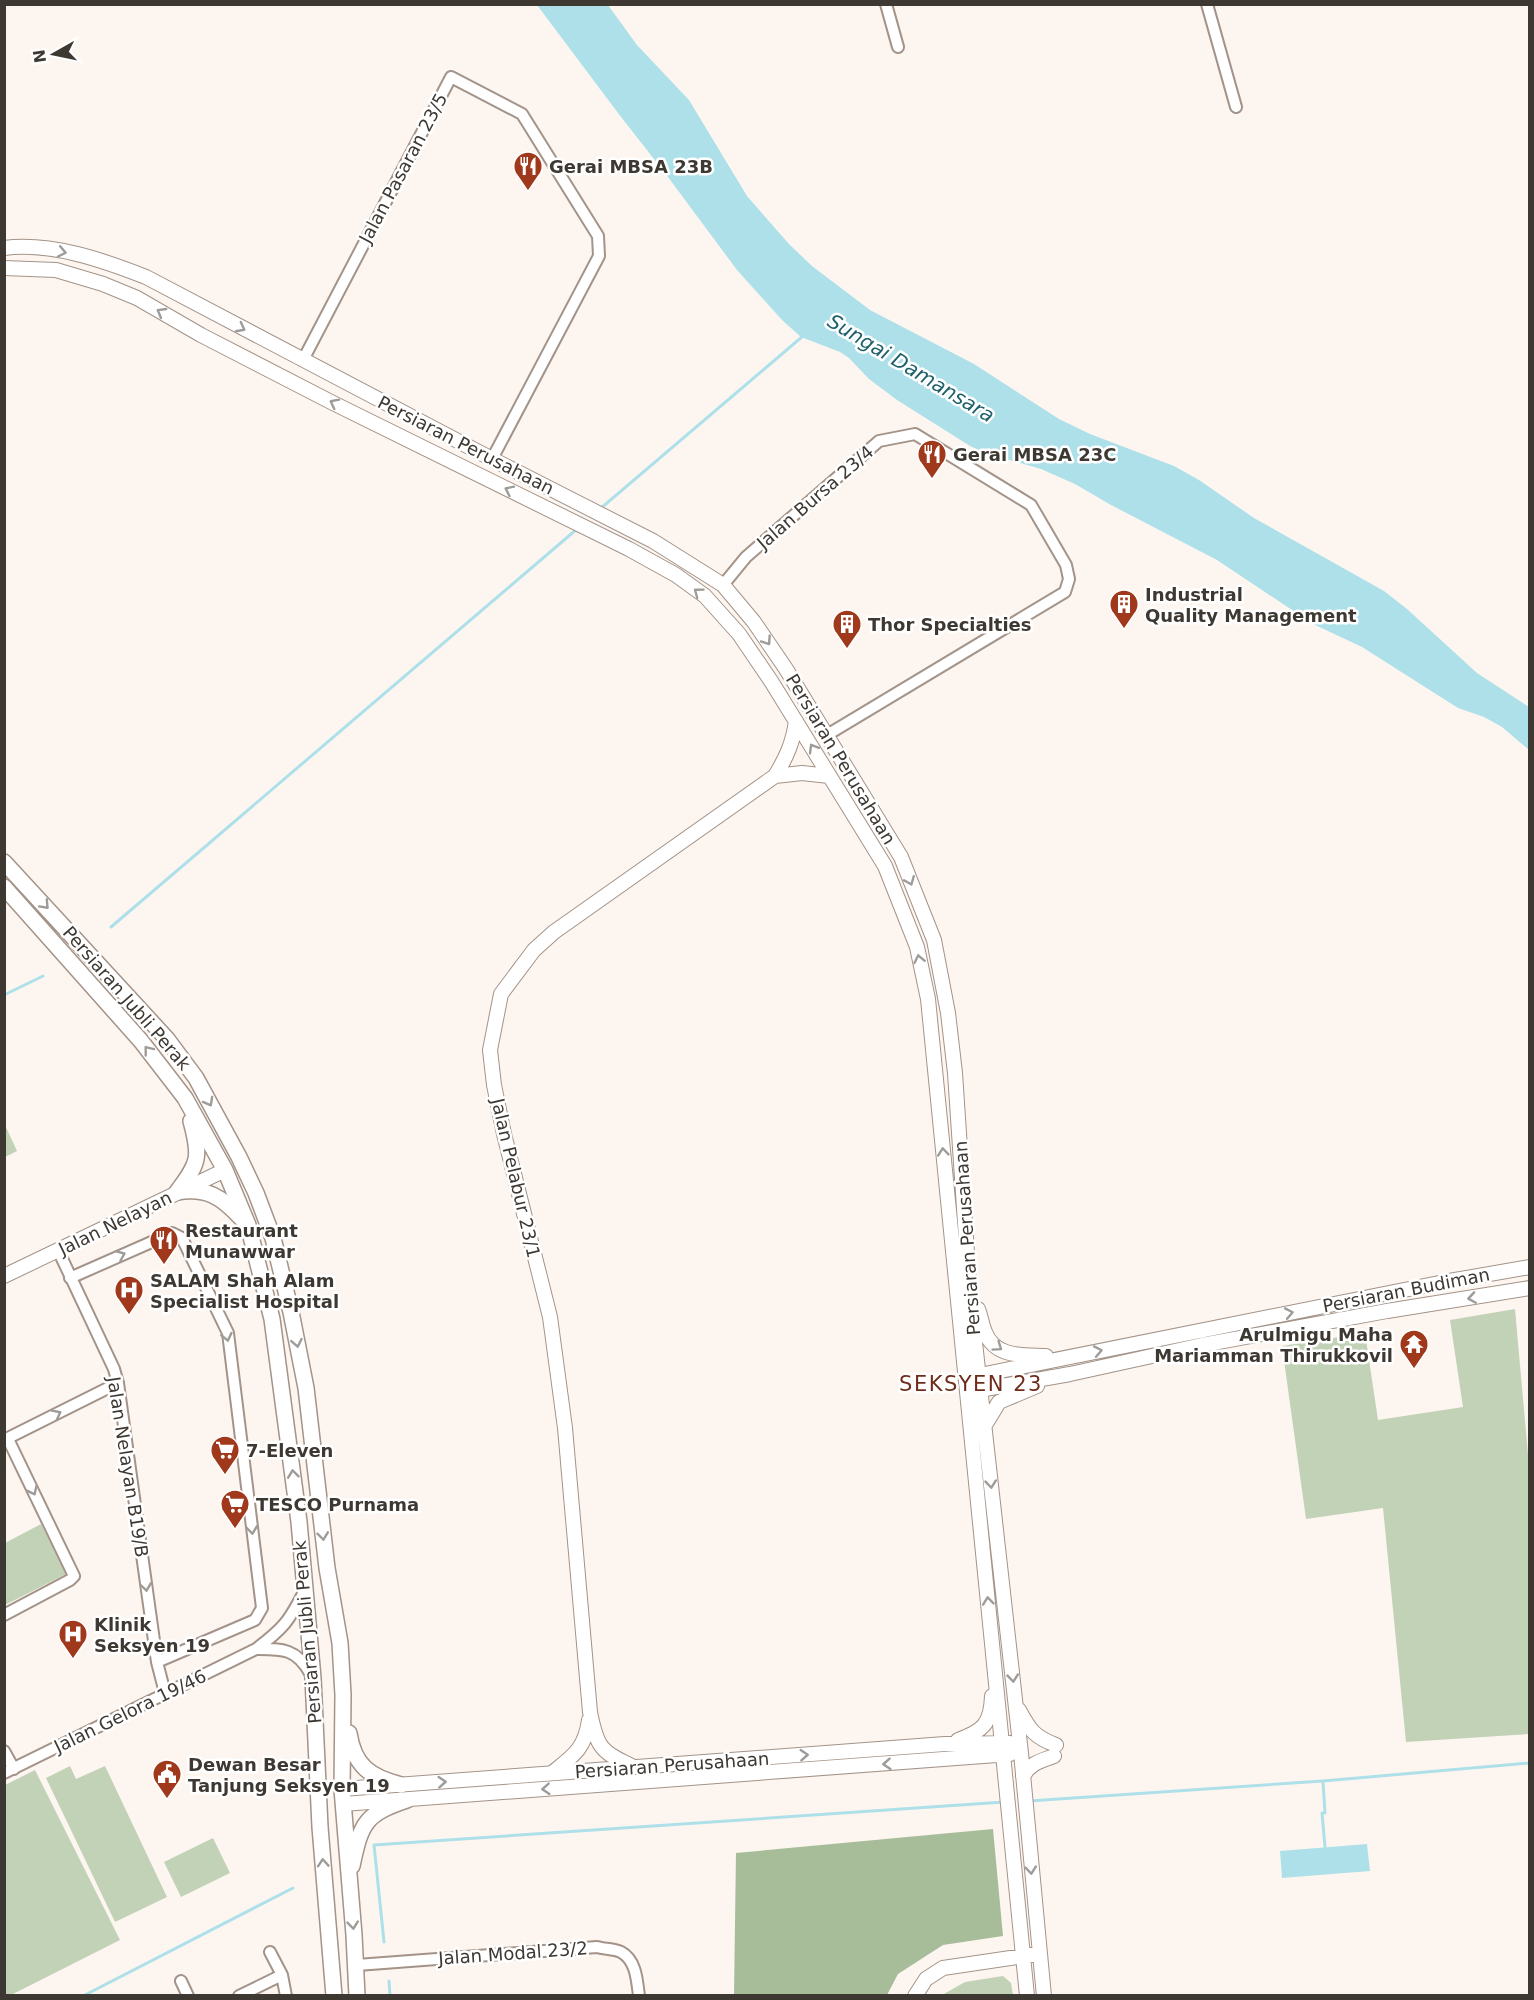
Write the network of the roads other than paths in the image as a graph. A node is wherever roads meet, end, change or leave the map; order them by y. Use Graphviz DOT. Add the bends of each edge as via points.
graph roads {
  1 [pos="886,4"];
  2 [pos="1207,4"];
  3 [pos="898,46"];
  4 [pos="1236,107"];
  5 [pos="4,248"];
  6 [pos="4,268"];
  7 [pos="303,360"];
  8 [pos="492,459"];
  9 [pos="723,585"];
  10 [pos="796,722"];
  11 [pos="827,735"];
  12 [pos="775,776"];
  13 [pos="830,776"];
  14 [pos="4,862"];
  15 [pos="4,887"];
  16 [pos="185,1098"];
  17 [pos="230,1139"];
  18 [pos="225,1170"];
  19 [pos="177,1192"];
  20 [pos="248,1225"];
  21 [pos="58,1250"];
  22 [pos="1530,1267"];
  23 [pos="4,1276"];
  24 [pos="70,1278"];
  25 [pos="1530,1288"];
  26 [pos="970,1298"];
  27 [pos="1072,1356"];
  28 [pos="1070,1374"];
  29 [pos="972,1376"];
  30 [pos="118,1383"];
  31 [pos="974,1392"];
  32 [pos="985,1426"];
  33 [pos="6,1439"];
  34 [pos="305,1590"];
  35 [pos="4,1615"];
  36 [pos="991,1634"];
  37 [pos="256,1649"];
  38 [pos="157,1662"];
  39 [pos="313,1678"];
  40 [pos="165,1693"];
  41 [pos="343,1695"];
  42 [pos="1016,1703"];
  43 [pos="590,1712"];
  44 [pos="945,1744"];
  45 [pos="1020,1748"];
  46 [pos="1003,1749"];
  47 [pos="4,1751"];
  48 [pos="946,1760"];
  49 [pos="634,1767"];
  50 [pos="9,1771"];
  51 [pos="550,1774"];
  52 [pos="318,1778"];
  53 [pos="1023,1782"];
  54 [pos="401,1785"];
  55 [pos="1007,1790"];
  56 [pos="338,1797"];
  57 [pos="407,1800"];
  58 [pos="320,1827"];
  59 [pos="349,1884"];
  60 [pos="330,1948"];
  61 [pos="270,1952"];
  62 [pos="1040,1953"];
  63 [pos="1023,1956"];
  64 [pos="357,1965"];
  65 [pos="282,1975"];
  66 [pos="181,1981"];
  67 [pos="333,1990"];
  68 [pos="188,1995"];
  69 [pos="239,1995"];
  70 [pos="286,1995"];
  71 [pos="357,1995"];
  72 [pos="639,1995"];
  73 [pos="915,1995"];
  74 [pos="1027,1995"];
  75 [pos="1044,1995"];
  1 -- 3 [label="street"];
  2 -- 4 [label="street"];
  5 -- 7 [label="main road, Persiaran Perusahaan, one-way" via="59,251 120,267"];
  10 -- 6 [label="main road, Persiaran Perusahaan, one-way" via="739,634 705,596 676,575 333,403 137,298 56,270"];
  7 -- 8 [label="main road, Persiaran Perusahaan"];
  7 -- 8 [label="street, Jalan Pasaran 23/5" via="451,77 522,114 598,236 600,256"];
  8 -- 9 [label="main road, Persiaran Perusahaan" via="654,541"];
  9 -- 11 [label="main road, Persiaran Perusahaan, one-way" via="754,622"];
  9 -- 11 [label="street, Jalan Bursa 23/4" via="746,557 879,441 915,434 1031,505 1066,565 1069,579 1065,592"];
  10 -- 12 [label="main road, Jalan Pelabur 23/1" via="791,747"];
  13 -- 10 [label="main road, Persiaran Perusahaan, one-way"];
  11 -- 26 [label="main road, Persiaran Perusahaan, one-way" via="901,857 934,940 953,1056"];
  12 -- 13 [label="main road"];
  12 -- 43 [label="main road, Jalan Pelabur 23/1" via="554,932 534,950 501,994 494,1022 490,1050 494,1085 550,1317 565,1428"];
  29 -- 13 [label="main road, Persiaran Perusahaan, one-way" via="928,999 917,946 885,866"];
  14 -- 17 [label="main road, Persiaran Jubli Perak, one-way" via="167,1039 196,1078"];
  16 -- 15 [label="main road, Persiaran Jubli Perak, one-way" via="141,1041"];
  16 -- 18 [label="main road, Persiaran Jubli Perak"];
  16 -- 19 [label="main road" via="197,1157 192,1172"];
  17 -- 18 [label="main road" via="232,1156"];
  17 -- 41 [label="main road, Persiaran Jubli Perak, one-way" via="273,1238 291,1312 306,1388"];
  18 -- 19 [label="main road, Jalan Nelayan"];
  18 -- 20 [label="main road, Persiaran Jubli Perak"];
  19 -- 20 [label="main road" via="191,1190 215,1196"];
  19 -- 21 [label="main road, Jalan Nelayan"];
  34 -- 20 [label="main road, Persiaran Jubli Perak, one-way" via="272,1319"];
  21 -- 23 [label="main road, Jalan Nelayan"];
  21 -- 24 [label="street, Jalan Nelayan B19/B"];
  27 -- 22 [label="main road, Persiaran Budiman, one-way"];
  24 -- 30 [label="street, Jalan Nelayan B19/B"];
  24 -- 38 [label="street, one-way" via="172,1233 182,1238 228,1333 262,1608 255,1620"];
  25 -- 28 [label="main road, Persiaran Budiman, one-way" via="1215,1342"];
  26 -- 27 [label="main road, one-way" via="979,1311 985,1333 998,1349 1014,1355"];
  26 -- 29 [label="main road, Persiaran Perusahaan"];
  27 -- 29 [label="main road, Persiaran Budiman"];
  28 -- 31 [label="main road, Persiaran Budiman"];
  28 -- 32 [label="main road" via="999,1402"];
  29 -- 31 [label="main road, Persiaran Perusahaan"];
  33 -- 30 [label="street, one-way"];
  30 -- 38 [label="street, Jalan Nelayan B19/B, one-way"];
  31 -- 32 [label="main road, Persiaran Perusahaan"];
  36 -- 31 [label="main road, Persiaran Perusahaan, one-way"];
  32 -- 42 [label="main road, Persiaran Perusahaan, one-way"];
  33 -- 35 [label="street, one-way" via="74,1576"];
  34 -- 37 [label="street, Jalan Gelora 19/46" via="280,1631"];
  34 -- 39 [label="main road, Persiaran Jubli Perak"];
  36 -- 44 [label="main road" via="992,1701 987,1723 975,1734"];
  36 -- 46 [label="main road, Persiaran Perusahaan"];
  37 -- 39 [label="street, Jalan Gelora 19/46" via="288,1651 303,1660"];
  37 -- 40 [label="street, Jalan Gelora 19/46"];
  38 -- 40 [label="street, Jalan Nelayan B19/B"];
  39 -- 52 [label="main road, Persiaran Jubli Perak"];
  40 -- 50 [label="street, Jalan Gelora 19/46"];
  41 -- 54 [label="main road" via="354,1756 381,1780"];
  41 -- 56 [label="main road, Persiaran Jubli Perak"];
  42 -- 45 [label="main road, Persiaran Perusahaan"];
  42 -- 53 [label="main road" via="1032,1732 1055,1751 1032,1764"];
  43 -- 49 [label="main road, Jalan Pelabur 23/1" via="602,1749"];
  43 -- 51 [label="main road, Jalan Pelabur 23/1" via="583,1745"];
  44 -- 46 [label="main road, Persiaran Perusahaan"];
  49 -- 44 [label="main road, Persiaran Perusahaan, one-way"];
  45 -- 46 [label="main road, Persiaran Perusahaan"];
  45 -- 53 [label="main road, Persiaran Perusahaan"];
  46 -- 48 [label="main road, Persiaran Perusahaan"];
  46 -- 55 [label="main road, Persiaran Perusahaan"];
  47 -- 50 [label="street"];
  48 -- 55 [label="main road" via="993,1767"];
  48 -- 57 [label="main road, Persiaran Perusahaan, one-way"];
  49 -- 51 [label="main road, Persiaran Perusahaan"];
  54 -- 51 [label="main road, Persiaran Perusahaan, one-way"];
  52 -- 56 [label="main road"];
  52 -- 58 [label="main road, Persiaran Jubli Perak"];
  53 -- 62 [label="main road, Persiaran Perusahaan, one-way"];
  54 -- 56 [label="main road, Persiaran Perusahaan"];
  55 -- 63 [label="main road, Persiaran Perusahaan"];
  56 -- 57 [label="main road, Persiaran Perusahaan"];
  56 -- 58 [label="main road"];
  56 -- 59 [label="main road, Persiaran Jubli Perak"];
  57 -- 59 [label="main road" via="384,1808 362,1828"];
  60 -- 58 [label="main road, Persiaran Jubli Perak, one-way"];
  59 -- 64 [label="main road, Persiaran Jubli Perak, one-way"];
  60 -- 64 [label="main road" via="340,1958"];
  60 -- 67 [label="main road, Persiaran Jubli Perak"];
  61 -- 65 [label="street"];
  62 -- 63 [label="main road"];
  62 -- 75 [label="main road, Persiaran Perusahaan"];
  63 -- 73 [label="main road" via="943,1968 926,1979"];
  63 -- 74 [label="main road, Persiaran Perusahaan"];
  64 -- 67 [label="main road" via="343,1974"];
  64 -- 71 [label="main road, Persiaran Jubli Perak"];
  64 -- 72 [label="street, Jalan Modal 23/2" via="597,1947 621,1952 632,1962"];
  65 -- 69 [label="street"];
  65 -- 70 [label="street"];
  66 -- 68 [label="street"];
}
